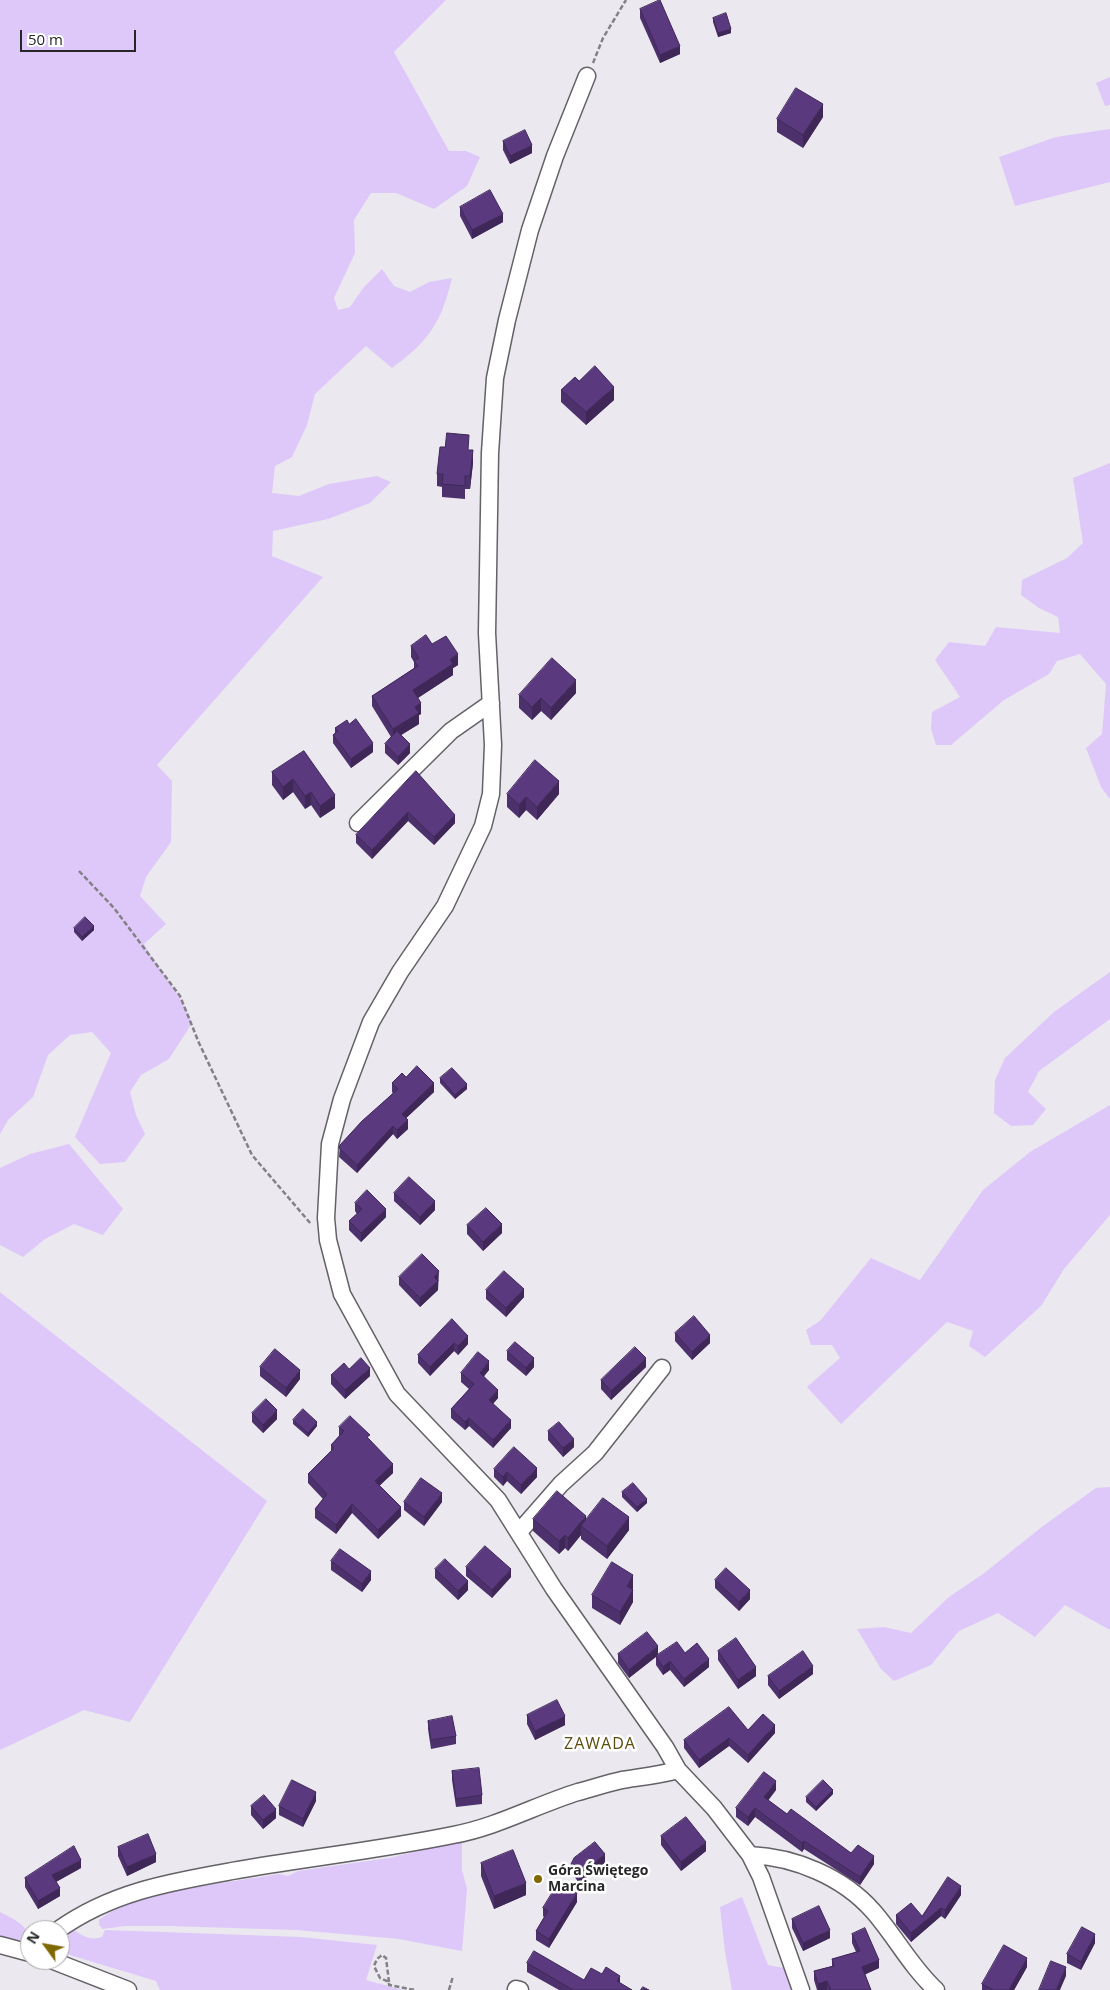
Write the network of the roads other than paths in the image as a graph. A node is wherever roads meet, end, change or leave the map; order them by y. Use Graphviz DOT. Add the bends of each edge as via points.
graph roads {
  1 [pos="587,76"];
  2 [pos="491,703"];
  3 [pos="358,823"];
  4 [pos="662,1368"];
  5 [pos="518,1532"];
  6 [pos="678,1770"];
  7 [pos="750,1855"];
  8 [pos="70,1922"];
  9 [pos="0,1945"];
  10 [pos="20,1950"];
  11 [pos="70,1967"];
  12 [pos="128,1990"];
  13 [pos="801,1990"];
  14 [pos="936,1990"];
  1 -- 2 [label="street" via="530,230 495,378 490,453 488,603"];
  2 -- 3 [label="street" via="451,732"];
  2 -- 5 [label="street" via="490,794 482,826 445,906 371,1022 342,1099 330,1144 326,1218 328,1240 342,1294 397,1394 498,1500"];
  4 -- 5 [label="street" via="595,1454 561,1484"];
  5 -- 6 [label="street"];
  6 -- 7 [label="street" via="714,1808"];
  6 -- 8 [label="street" via="621,1780 576,1793 499,1823 462,1833 137,1890 106,1901"];
  7 -- 13 [label="street"];
  7 -- 14 [label="street" via="798,1863 852,1892 873,1910"];
  9 -- 10 [label="street"];
  11 -- 12 [label="street"];
}
